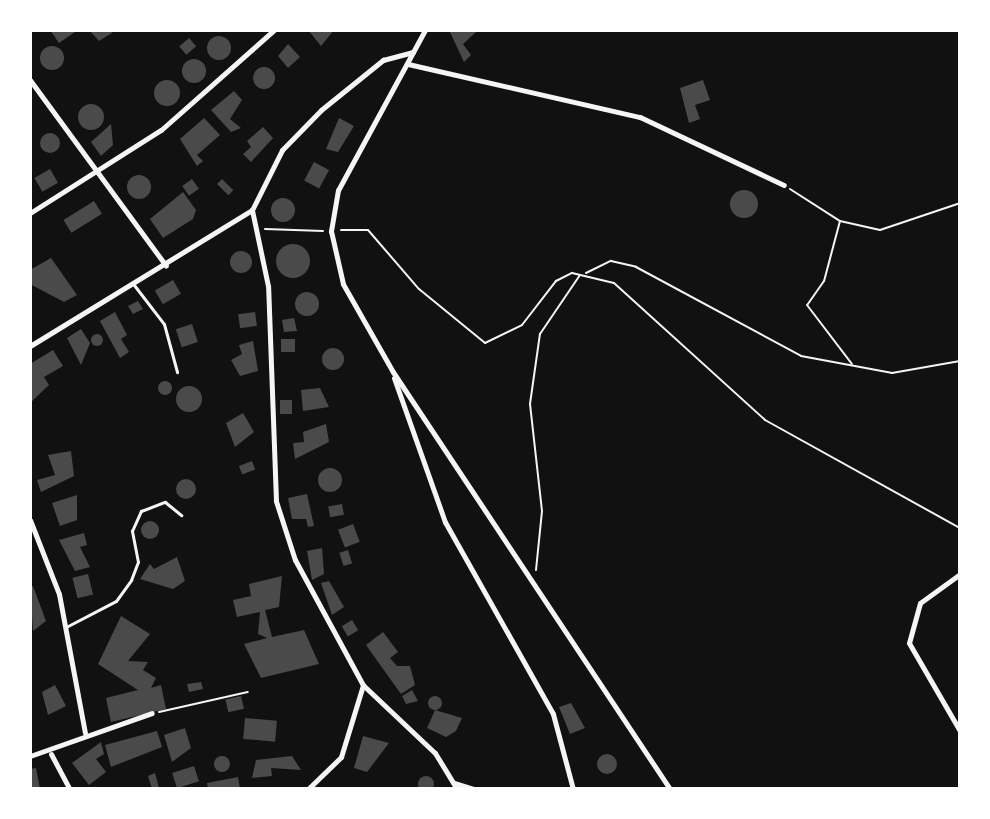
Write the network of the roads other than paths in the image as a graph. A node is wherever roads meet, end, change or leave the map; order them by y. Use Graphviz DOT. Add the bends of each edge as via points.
graph roads {
  1 [pos="274,30"];
  2 [pos="425,30"];
  3 [pos="414,52"];
  4 [pos="408,64"];
  5 [pos="30,80"];
  6 [pos="96,175"];
  7 [pos="784,185"];
  8 [pos="252,210"];
  9 [pos="30,213"];
  10 [pos="166,266"];
  11 [pos="134,285"];
  12 [pos="30,346"];
  13 [pos="177,372"];
  14 [pos="393,372"];
  15 [pos="181,515"];
  16 [pos="30,520"];
  17 [pos="960,574"];
  18 [pos="66,627"];
  19 [pos="363,685"];
  20 [pos="152,713"];
  21 [pos="960,731"];
  22 [pos="85,733"];
  23 [pos="51,754"];
  24 [pos="30,756"];
  25 [pos="456,786"];
  26 [pos="70,789"];
  27 [pos="308,789"];
  28 [pos="474,789"];
  29 [pos="573,789"];
  30 [pos="670,789"];
  1 -- 6 [label="street" via="161,130"];
  2 -- 3 [label="street"];
  3 -- 4 [label="street"];
  3 -- 8 [label="street" via="383,60 321,110 276,158"];
  4 -- 7 [label="street" via="640,117"];
  4 -- 14 [label="street" via="344,174 331,231 343,284"];
  5 -- 6 [label="street"];
  6 -- 9 [label="street"];
  6 -- 10 [label="street"];
  8 -- 10 [label="street"];
  8 -- 19 [label="street" via="268,286 276,501 295,560"];
  10 -- 11 [label="street"];
  11 -- 12 [label="street"];
  11 -- 13 [label="lane" via="164,324"];
  14 -- 29 [label="street" via="445,522 553,714"];
  14 -- 30 [label="street"];
  15 -- 18 [label="lane" via="165,502 141,511 132,531 138,562 131,580 116,601"];
  16 -- 18 [label="street"];
  17 -- 21 [label="street" via="920,603 909,643"];
  18 -- 22 [label="street"];
  19 -- 25 [label="street" via="435,753"];
  19 -- 27 [label="street" via="341,757"];
  20 -- 22 [label="street"];
  22 -- 23 [label="street"];
  23 -- 24 [label="street"];
  23 -- 26 [label="street"];
  25 -- 28 [label="street"];
}
